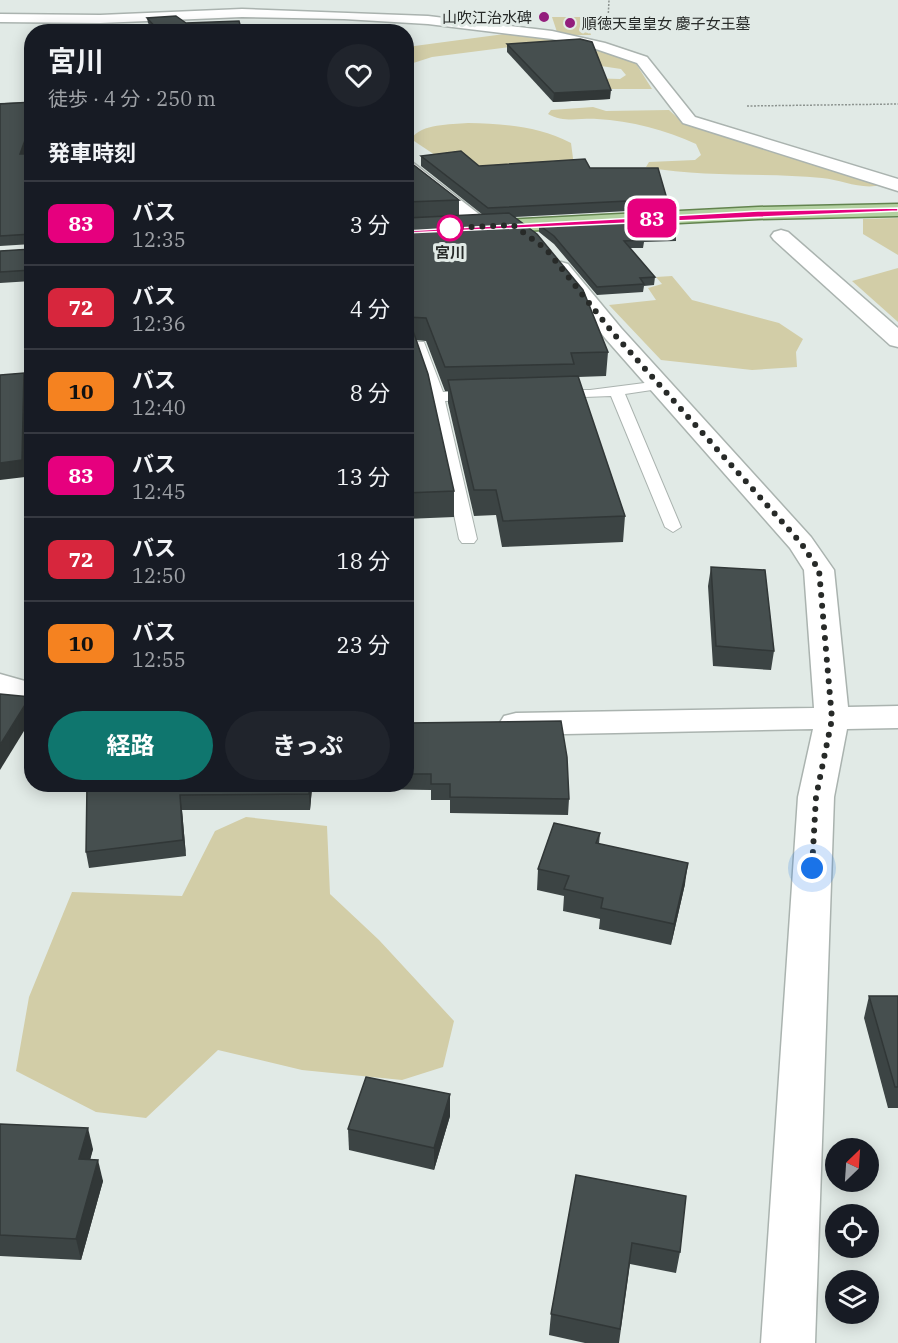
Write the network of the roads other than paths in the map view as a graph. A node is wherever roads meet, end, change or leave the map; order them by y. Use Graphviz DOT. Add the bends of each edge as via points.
graph roads {
  1 [pos="243,13"];
  2 [pos="0,18"];
  3 [pos="251,24"];
  4 [pos="414,172"];
  5 [pos="898,185"];
  6 [pos="898,210"];
  7 [pos="513,225"];
  8 [pos="482,226"];
  9 [pos="414,230"];
  10 [pos="781,236"];
  11 [pos="898,340"];
  12 [pos="414,345"];
  13 [pos="660,385"];
  14 [pos="615,390"];
  15 [pos="543,394"];
  16 [pos="484,396"];
  17 [pos="437,397"];
  18 [pos="673,527"];
  19 [pos="468,539"];
  20 [pos="0,684"];
  21 [pos="24,692"];
  22 [pos="898,717"];
  23 [pos="832,719"];
  24 [pos="489,724"];
  25 [pos="788,1343"];
  1 -- 2 [label="street"];
  1 -- 3 [label="street"];
  1 -- 5 [label="street" via="428,20 552,35 600,46 642,60 689,120"];
  4 -- 8 [label="street"];
  6 -- 7 [label="main road"];
  7 -- 8 [label="main road"];
  7 -- 13 [label="street" via="546,249"];
  8 -- 9 [label="main road"];
  10 -- 11 [label="street"];
  12 -- 17 [label="lane" via="419,345"];
  13 -- 14 [label="lane"];
  13 -- 23 [label="street" via="801,543 819,570"];
  14 -- 15 [label="lane"];
  14 -- 18 [label="lane"];
  16 -- 17 [label="lane"];
  17 -- 19 [label="lane"];
  20 -- 21 [label="street"];
  22 -- 23 [label="street"];
  23 -- 24 [label="street"];
  23 -- 25 [label="street" via="816,797"];
}
